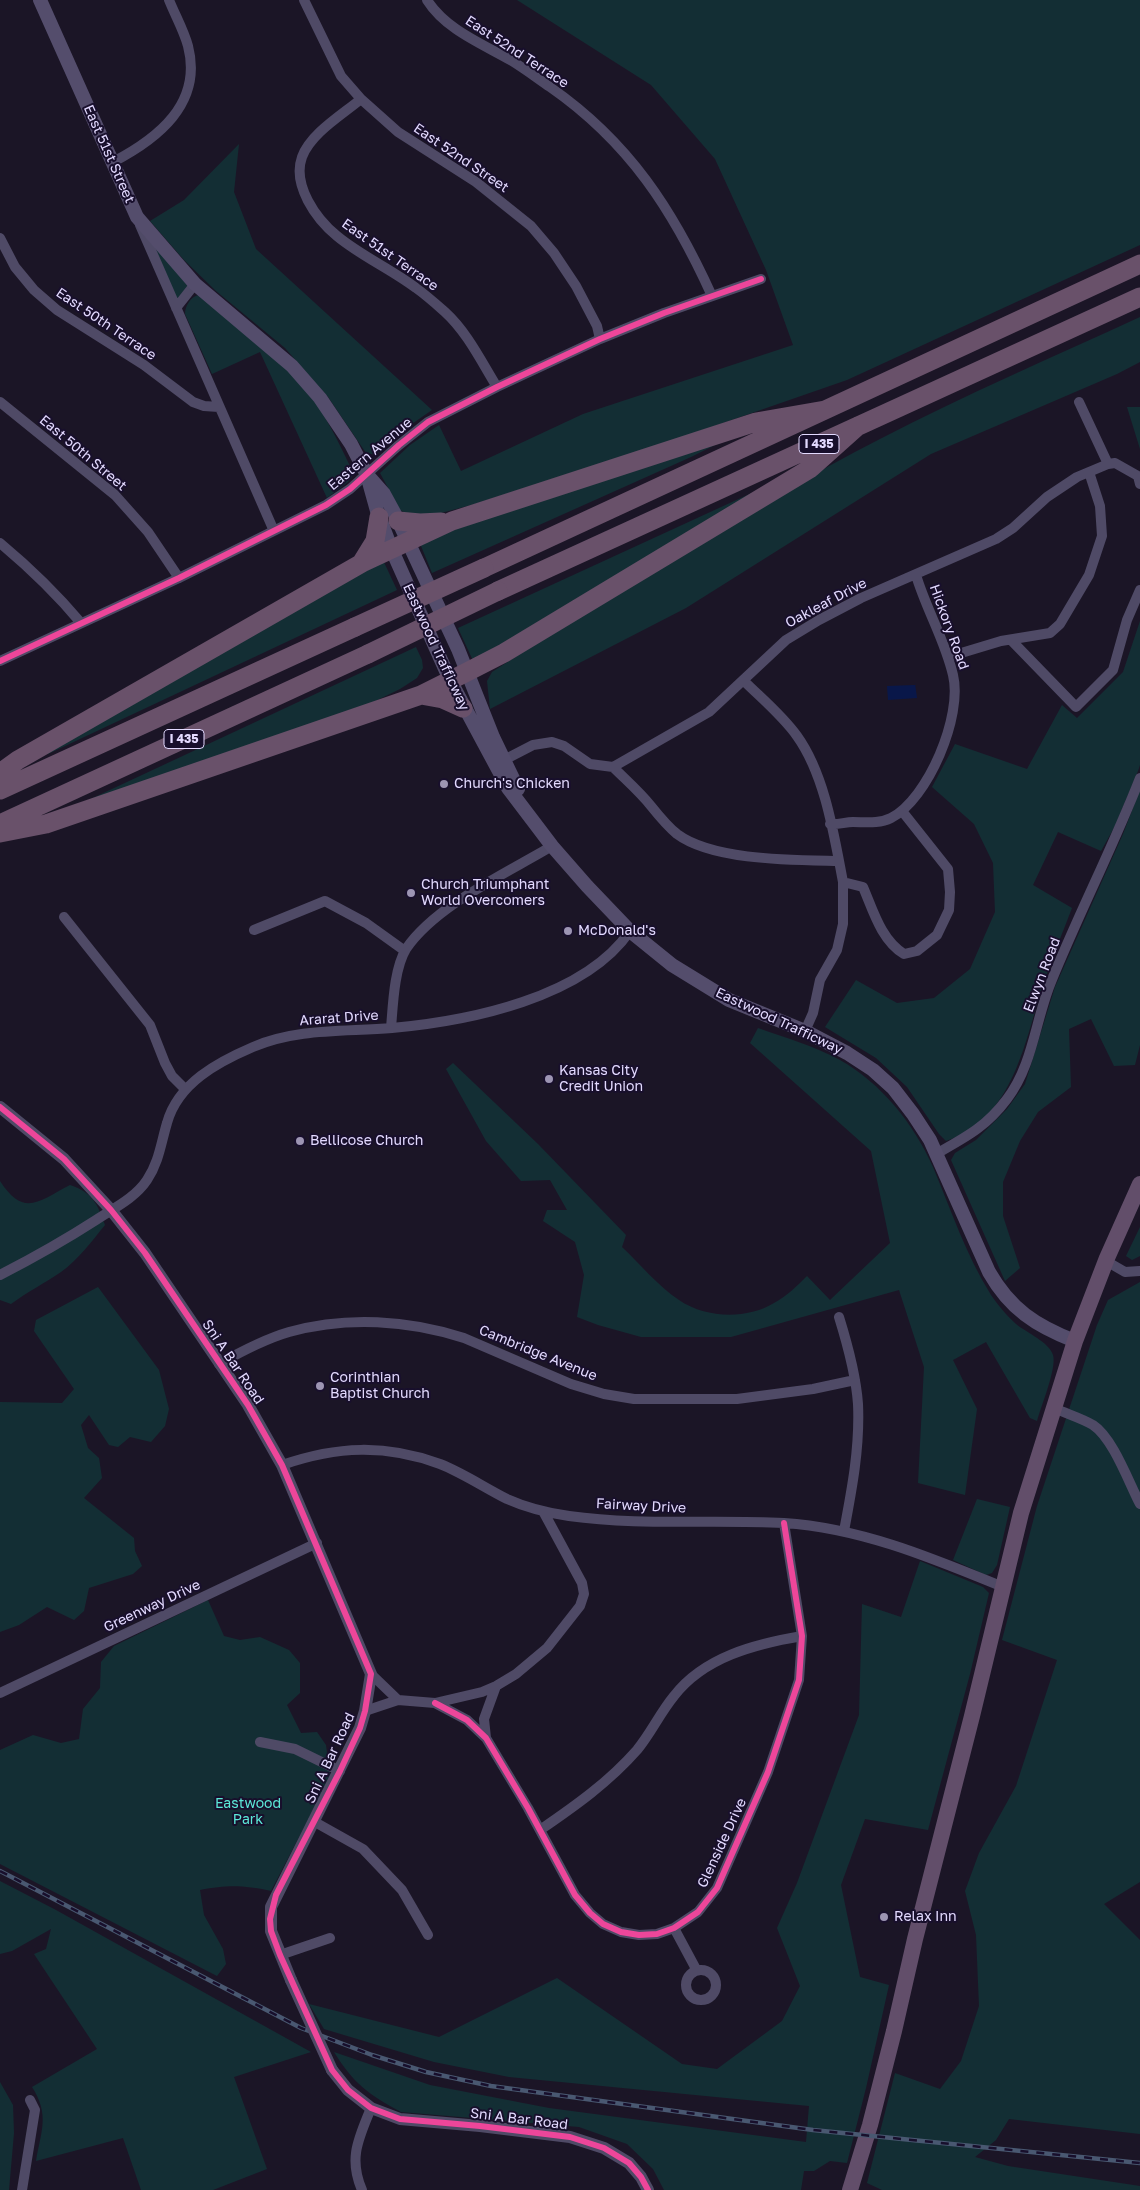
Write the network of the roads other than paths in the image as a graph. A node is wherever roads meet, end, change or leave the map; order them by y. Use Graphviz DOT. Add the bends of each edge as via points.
graph roads {
  1 [pos="40,0"];
  2 [pos="169,0"];
  3 [pos="304,0"];
  4 [pos="427,0"];
  5 [pos="361,99"];
  6 [pos="113,162"];
  7 [pos="136,217"];
  8 [pos="0,238"];
  9 [pos="1140,264"];
  10 [pos="761,279"];
  11 [pos="195,284"];
  12 [pos="712,296"];
  13 [pos="1140,297"];
  14 [pos="176,308"];
  15 [pos="600,339"];
  16 [pos="497,386"];
  17 [pos="0,402"];
  18 [pos="1079,402"];
  19 [pos="219,407"];
  20 [pos="825,410"];
  21 [pos="858,426"];
  22 [pos="1108,464"];
  23 [pos="1089,472"];
  24 [pos="367,475"];
  25 [pos="1140,484"];
  26 [pos="379,518"];
  27 [pos="398,521"];
  28 [pos="452,521"];
  29 [pos="274,531"];
  30 [pos="0,543"];
  31 [pos="400,545"];
  32 [pos="362,562"];
  33 [pos="916,575"];
  34 [pos="179,578"];
  35 [pos="1140,590"];
  36 [pos="81,623"];
  37 [pos="1011,640"];
  38 [pos="948,657"];
  39 [pos="0,661"];
  40 [pos="467,672"];
  41 [pos="450,680"];
  42 [pos="743,680"];
  43 [pos="421,695"];
  44 [pos="463,708"];
  45 [pos="504,760"];
  46 [pos="613,767"];
  47 [pos="0,773"];
  48 [pos="1140,778"];
  49 [pos="0,790"];
  50 [pos="526,810"];
  51 [pos="902,811"];
  52 [pos="0,824"];
  53 [pos="830,824"];
  54 [pos="0,834"];
  55 [pos="552,846"];
  56 [pos="839,860"];
  57 [pos="843,882"];
  58 [pos="64,917"];
  59 [pos="254,930"];
  60 [pos="630,931"];
  61 [pos="405,951"];
  62 [pos="391,1028"];
  63 [pos="805,1031"];
  64 [pos="185,1089"];
  65 [pos="0,1107"];
  66 [pos="936,1154"];
  67 [pos="1140,1184"];
  68 [pos="111,1210"];
  69 [pos="1106,1261"];
  70 [pos="1140,1271"];
  71 [pos="0,1275"];
  72 [pos="839,1318"];
  73 [pos="1075,1341"];
  74 [pos="220,1364"];
  75 [pos="855,1380"];
  76 [pos="1054,1408"];
  77 [pos="282,1465"];
  78 [pos="1140,1504"];
  79 [pos="543,1511"];
  80 [pos="784,1523"];
  81 [pos="844,1531"];
  82 [pos="317,1543"];
  83 [pos="1003,1587"];
  84 [pos="802,1636"];
  85 [pos="371,1674"];
  86 [pos="496,1686"];
  87 [pos="0,1693"];
  88 [pos="398,1700"];
  89 [pos="435,1704"];
  90 [pos="365,1711"];
  91 [pos="486,1738"];
  92 [pos="260,1742"];
  93 [pos="340,1771"];
  94 [pos="313,1821"];
  95 [pos="540,1830"];
  96 [pos="674,1928"];
  97 [pos="428,1935"];
  98 [pos="330,1938"];
  99 [pos="280,1955"];
  100 [pos="696,1969"];
  101 [pos="30,2100"];
  102 [pos="371,2108"];
  103 [pos="22,2190"];
  104 [pos="362,2190"];
  105 [pos="648,2190"];
  106 [pos="850,2190"];
  1 -- 6 [label="main road, East 51st Street"];
  2 -- 6 [label="street" via="188,45 191,62 183,103 167,125"];
  3 -- 5 [label="street, East 52nd Street" via="342,76"];
  4 -- 12 [label="street, East 52nd Terrace" via="457,29 552,88 613,140 665,204"];
  5 -- 15 [label="street, East 52nd Street" via="398,132 476,182 531,226 576,286 597,326"];
  5 -- 16 [label="street, East 51st Terrace" via="307,147 300,170 305,194 318,216 336,236 416,288 446,313 462,331"];
  6 -- 7 [label="main road, East 51st Street"];
  7 -- 11 [label="main road, Eastwood Trafficway"];
  7 -- 14 [label="street, East 51st Street"];
  8 -- 19 [label="street, East 50th Terrace" via="15,267 57,310 193,402"];
  9 -- 20 [label="highway, I 435"];
  10 -- 12 [label="street, Eastern Avenue"];
  11 -- 14 [label="street"];
  11 -- 24 [label="main road, Eastwood Trafficway" via="302,377 351,444"];
  12 -- 15 [label="street, Eastern Avenue"];
  13 -- 21 [label="highway, I 435"];
  14 -- 19 [label="street, East 51st Street"];
  15 -- 16 [label="street, Eastern Avenue"];
  16 -- 24 [label="street, Eastern Avenue" via="428,422"];
  17 -- 34 [label="street, East 50th Street" via="114,495 148,532"];
  18 -- 22 [label="street"];
  19 -- 29 [label="street, East 51st Street"];
  20 -- 28 [label="highway" via="756,422"];
  20 -- 49 [label="highway, I 435, bridge"];
  21 -- 40 [label="highway" via="811,468 504,653"];
  21 -- 52 [label="highway, I 435, bridge"];
  22 -- 23 [label="street, Oakleaf Drive"];
  22 -- 25 [label="street" via="1115,463 1138,476"];
  23 -- 33 [label="street, Oakleaf Drive" via="1046,498 996,539"];
  23 -- 37 [label="street" via="1100,506 1102,536 1089,575 1060,624 1050,633"];
  24 -- 26 [label="main road, Eastwood Trafficway"];
  24 -- 27 [label="main road, Eastwood Trafficway" via="384,494"];
  24 -- 29 [label="street, Eastern Avenue" via="326,505"];
  26 -- 31 [label="main road, Eastwood Trafficway"];
  26 -- 32 [label="highway" via="375,541"];
  27 -- 28 [label="highway"];
  27 -- 31 [label="main road, Eastwood Trafficway"];
  28 -- 31 [label="highway"];
  29 -- 34 [label="street, Eastern Avenue"];
  30 -- 36 [label="street" via="32,569"];
  31 -- 32 [label="highway"];
  31 -- 40 [label="main road, Eastwood Trafficway"];
  31 -- 41 [label="main road, Eastwood Trafficway"];
  32 -- 47 [label="highway"];
  33 -- 38 [label="street, Hickory Road"];
  33 -- 42 [label="street, Oakleaf Drive" via="861,598 786,640"];
  34 -- 36 [label="street, Eastern Avenue"];
  35 -- 37 [label="street" via="1127,620 1113,670 1076,708"];
  36 -- 39 [label="street, Eastern Avenue"];
  37 -- 38 [label="street"];
  38 -- 51 [label="street, Hickory Road" via="954,675 955,700 946,738 934,768"];
  40 -- 41 [label="highway"];
  40 -- 45 [label="main road, Eastwood Trafficway"];
  41 -- 43 [label="highway"];
  41 -- 44 [label="main road, Eastwood Trafficway"];
  42 -- 46 [label="street, Oakleaf Drive" via="709,712"];
  42 -- 53 [label="street" via="783,718 806,749 820,783"];
  43 -- 44 [label="highway" via="443,698"];
  43 -- 54 [label="highway" via="46,824"];
  44 -- 50 [label="main road, Eastwood Trafficway" via="508,788"];
  45 -- 46 [label="street" via="533,744 552,742 564,746 590,764"];
  45 -- 50 [label="main road, Eastwood Trafficway"];
  46 -- 56 [label="street" via="659,817 694,843 743,856"];
  48 -- 66 [label="street, Elwyn Road" via="1121,828 1097,875 1050,985 1020,1079 995,1114 976,1132"];
  50 -- 55 [label="main road, Eastwood Trafficway"];
  51 -- 53 [label="street, Hickory Road" via="877,822"];
  51 -- 57 [label="street" via="948,868 949,910 937,935 917,951 904,954 892,946 863,887"];
  53 -- 56 [label="street"];
  55 -- 60 [label="main road, Eastwood Trafficway"];
  55 -- 61 [label="street" via="458,901 438,916"];
  56 -- 57 [label="street"];
  57 -- 63 [label="street" via="843,924 837,950 820,980 813,1013"];
  58 -- 64 [label="street" via="150,1025 172,1076"];
  59 -- 61 [label="street" via="325,902 366,923"];
  60 -- 62 [label="street, Ararat Drive" via="620,946 602,962 560,987 474,1016"];
  60 -- 63 [label="main road, Eastwood Trafficway" via="672,965 721,996"];
  61 -- 62 [label="street" via="395,989"];
  62 -- 64 [label="street, Ararat Drive" via="315,1032 254,1046 211,1067"];
  63 -- 66 [label="main road, Eastwood Trafficway" via="873,1070 893,1088 913,1114"];
  64 -- 68 [label="street, Ararat Drive" via="167,1120 159,1157 147,1181 131,1198"];
  65 -- 68 [label="street, Sni A Bar Road" via="64,1159"];
  66 -- 73 [label="main road, Eastwood Trafficway" via="1000,1291 1035,1322"];
  67 -- 69 [label="highway"];
  68 -- 71 [label="street, Ararat Drive" via="46,1252"];
  68 -- 74 [label="street, Sni A Bar Road" via="145,1253"];
  69 -- 70 [label="street" via="1125,1272"];
  69 -- 73 [label="highway"];
  72 -- 75 [label="street"];
  73 -- 76 [label="highway"];
  74 -- 75 [label="street, Cambridge Avenue" via="255,1345 289,1332 330,1324 366,1322 446,1332 571,1384 634,1399 737,1399"];
  74 -- 77 [label="street, Sni A Bar Road"];
  75 -- 81 [label="street" via="857,1444"];
  76 -- 78 [label="street" via="1101,1431"];
  76 -- 83 [label="highway" via="1021,1513"];
  77 -- 79 [label="street, Fairway Drive" via="339,1450 400,1452 441,1465 509,1500"];
  77 -- 82 [label="street, Sni A Bar Road"];
  79 -- 80 [label="street, Fairway Drive" via="662,1522"];
  79 -- 86 [label="street" via="582,1583 584,1594 580,1606 547,1648"];
  80 -- 81 [label="street, Fairway Drive"];
  80 -- 84 [label="street, Glenside Drive"];
  81 -- 83 [label="street, Fairway Drive" via="909,1549"];
  82 -- 85 [label="street, Sni A Bar Road"];
  82 -- 87 [label="street, Greenway Drive"];
  83 -- 106 [label="highway" via="870,2126"];
  84 -- 95 [label="street" via="740,1651 694,1675 674,1696 637,1750 594,1792"];
  84 -- 96 [label="street, Glenside Drive" via="800,1680 768,1772 717,1888 698,1912"];
  85 -- 88 [label="street"];
  85 -- 90 [label="street, Sni A Bar Road"];
  86 -- 89 [label="street"];
  86 -- 91 [label="street" via="484,1719"];
  88 -- 89 [label="street"];
  88 -- 90 [label="street"];
  89 -- 91 [label="street, Glenside Drive" via="467,1720"];
  90 -- 93 [label="street, Sni A Bar Road"];
  91 -- 95 [label="street, Glenside Drive"];
  92 -- 93 [label="street" via="295,1749"];
  93 -- 94 [label="street, Sni A Bar Road"];
  94 -- 97 [label="street" via="363,1849 402,1890"];
  94 -- 99 [label="street, Sni A Bar Road" via="272,1907 271,1932"];
  95 -- 96 [label="street, Glenside Drive" via="575,1895 603,1924 639,1936"];
  96 -- 100 [label="street"];
  98 -- 99 [label="street"];
  99 -- 102 [label="street, Sni A Bar Road, bridge" via="332,2070 348,2090"];
  101 -- 103 [label="street" via="35,2110"];
  102 -- 104 [label="street" via="355,2146 356,2178"];
  102 -- 105 [label="street, Sni A Bar Road" via="400,2120 570,2137 619,2156 641,2177"];
}
